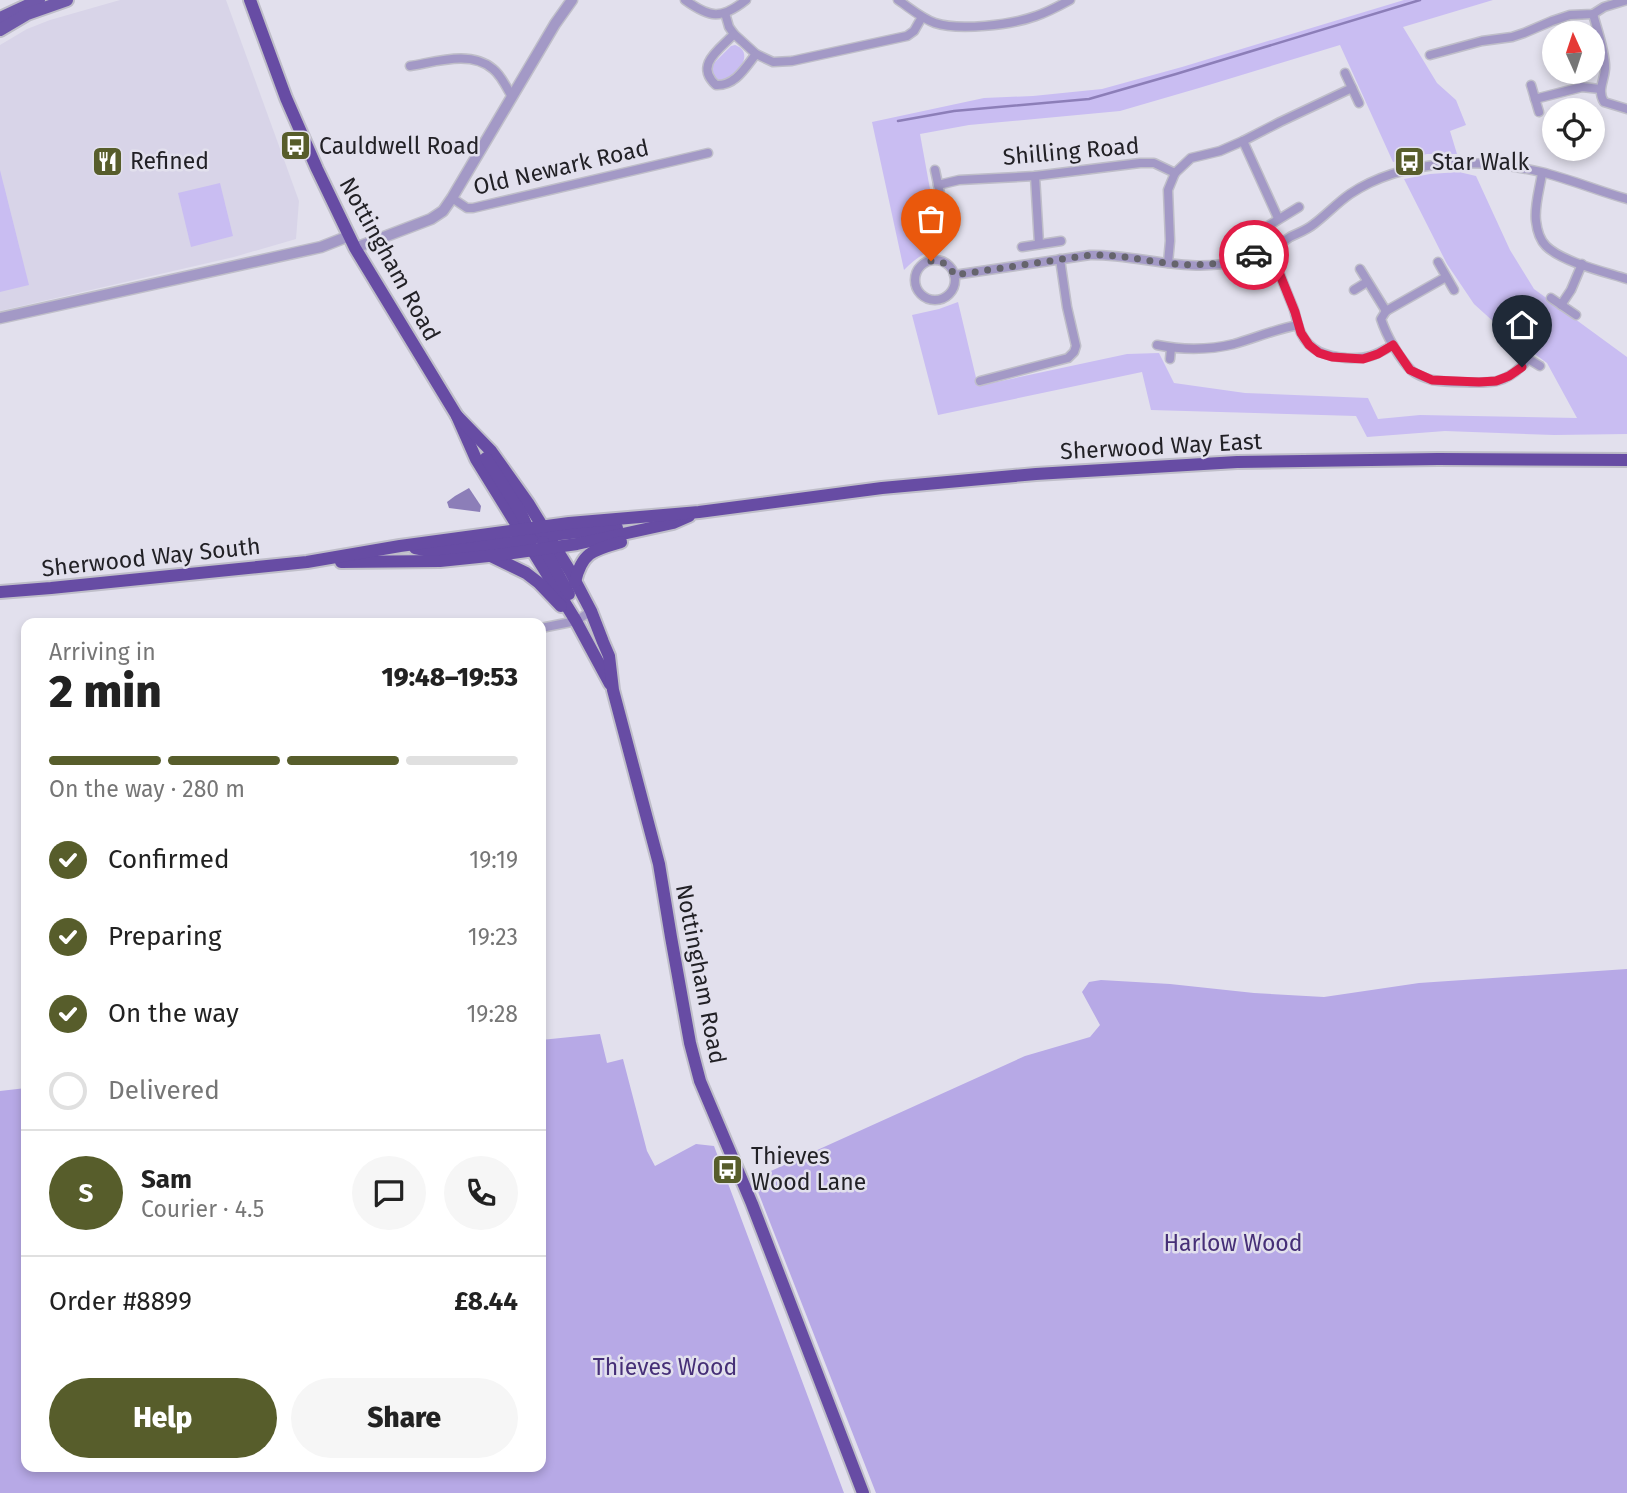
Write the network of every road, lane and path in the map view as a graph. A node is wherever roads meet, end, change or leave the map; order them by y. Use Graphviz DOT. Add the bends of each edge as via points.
graph roads {
  1 [pos="39,0"];
  2 [pos="67,0"];
  3 [pos="250,0"];
  4 [pos="572,0"];
  5 [pos="685,0"];
  6 [pos="746,0"];
  7 [pos="1070,0"];
  8 [pos="1627,0"];
  9 [pos="902,1"];
  10 [pos="725,13"];
  11 [pos="1593,14"];
  12 [pos="922,17"];
  13 [pos="0,18"];
  14 [pos="0,30"];
  15 [pos="734,34"];
  16 [pos="1442,52"];
  17 [pos="756,54"];
  18 [pos="1430,55"];
  19 [pos="1445,64"];
  20 [pos="410,66"];
  21 [pos="1345,73"];
  22 [pos="1531,85"];
  23 [pos="1352,88"];
  24 [pos="1600,89"];
  25 [pos="512,97"];
  26 [pos="1535,99"];
  27 [pos="1359,103"];
  28 [pos="1627,109"];
  29 [pos="1539,113"];
  30 [pos="1243,141"];
  31 [pos="708,153"];
  32 [pos="935,170"];
  33 [pos="1175,173"];
  34 [pos="1542,173"];
  35 [pos="1035,176"];
  36 [pos="938,185"];
  37 [pos="452,198"];
  38 [pos="1627,200"];
  39 [pos="942,203"];
  40 [pos="1299,207"];
  41 [pos="1278,218"];
  42 [pos="1263,229"];
  43 [pos="1061,241"];
  44 [pos="352,242"];
  45 [pos="1039,244"];
  46 [pos="1022,247"];
  47 [pos="1270,250"];
  48 [pos="1060,259"];
  49 [pos="1438,261"];
  50 [pos="1168,263"];
  51 [pos="1582,264"];
  52 [pos="1360,269"];
  53 [pos="954,275"];
  54 [pos="1446,277"];
  55 [pos="1627,279"];
  56 [pos="1367,282"];
  57 [pos="1354,290"];
  58 [pos="1454,290"];
  59 [pos="1551,298"];
  60 [pos="1561,305"];
  61 [pos="1386,311"];
  62 [pos="1576,316"];
  63 [pos="0,318"];
  64 [pos="1298,325"];
  65 [pos="1157,345"];
  66 [pos="1393,345"];
  67 [pos="1171,348"];
  68 [pos="1515,351"];
  69 [pos="1170,359"];
  70 [pos="1528,359"];
  71 [pos="1540,366"];
  72 [pos="980,381"];
  73 [pos="457,416"];
  74 [pos="1627,460"];
  75 [pos="698,512"];
  76 [pos="643,530"];
  77 [pos="537,539"];
  78 [pos="490,556"];
  79 [pos="307,562"];
  80 [pos="575,582"];
  81 [pos="0,592"];
  82 [pos="591,611"];
  83 [pos="576,621"];
  84 [pos="546,627"];
  85 [pos="613,690"];
  86 [pos="863,1493"];
  1 -- 13 [label="main road"];
  2 -- 14 [label="main road"];
  3 -- 44 [label="highway, Nottingham Road" via="286,98"];
  4 -- 25 [label="street"];
  5 -- 10 [label="street" via="714,15"];
  6 -- 10 [label="street"];
  7 -- 12 [label="street" via="1035,17 990,26 937,24"];
  8 -- 11 [label="street"];
  9 -- 12 [label="street"];
  10 -- 15 [label="street"];
  11 -- 16 [label="street" via="1570,15 1512,37"];
  11 -- 24 [label="street" via="1605,61"];
  12 -- 17 [label="street" via="914,31 883,43 792,61 773,62"];
  15 -- 17 [label="street"];
  15 -- 17 [label="street" via="708,61 709,79 716,85 733,82"];
  16 -- 18 [label="street"];
  16 -- 19 [label="street"];
  20 -- 25 [label="street" via="457,59 481,61 495,70"];
  21 -- 23 [label="street"];
  22 -- 26 [label="street"];
  23 -- 27 [label="street"];
  23 -- 30 [label="street"];
  24 -- 26 [label="street" via="1582,87"];
  24 -- 28 [label="street" via="1604,102"];
  25 -- 37 [label="street"];
  26 -- 29 [label="street"];
  30 -- 33 [label="street" via="1191,158"];
  30 -- 41 [label="street"];
  31 -- 37 [label="street, Old Newark Road" via="473,208"];
  32 -- 36 [label="street"];
  33 -- 35 [label="street, Shilling Road" via="1154,163 1140,163"];
  33 -- 50 [label="street" via="1168,190"];
  34 -- 38 [label="street"];
  34 -- 47 [label="street" via="1453,164 1407,169 1351,194 1313,225"];
  34 -- 51 [label="street" via="1536,208 1542,240 1555,253"];
  35 -- 36 [label="street, Shilling Road"];
  35 -- 45 [label="street"];
  36 -- 39 [label="street"];
  37 -- 44 [label="street, Old Newark Road" via="431,219"];
  40 -- 41 [label="street"];
  41 -- 42 [label="street"];
  43 -- 45 [label="street"];
  44 -- 63 [label="street"];
  44 -- 73 [label="highway, Nottingham Road"];
  45 -- 46 [label="street"];
  47 -- 50 [label="street" via="1213,265"];
  47 -- 64 [label="street"];
  48 -- 50 [label="street" via="1105,254"];
  48 -- 53 [label="street"];
  48 -- 72 [label="street" via="1074,352 1068,358"];
  49 -- 54 [label="street"];
  51 -- 55 [label="street"];
  51 -- 60 [label="street"];
  52 -- 56 [label="street"];
  53 -- 53 [label="street" via="952,291 939,300 924,297 915,284 918,269 931,261 946,264"];
  54 -- 58 [label="street"];
  54 -- 61 [label="street"];
  56 -- 57 [label="street"];
  56 -- 61 [label="street"];
  59 -- 60 [label="street"];
  60 -- 62 [label="street"];
  61 -- 66 [label="street" via="1381,319"];
  64 -- 66 [label="street" via="1309,345 1332,357 1363,359"];
  64 -- 67 [label="street" via="1231,344"];
  65 -- 67 [label="street"];
  66 -- 70 [label="street" via="1410,370 1432,380 1496,381"];
  67 -- 69 [label="street"];
  68 -- 70 [label="street"];
  70 -- 71 [label="street"];
  73 -- 77 [label="highway, Nottingham Road" via="476,459"];
  73 -- 77 [label="highway, Nottingham Road" via="491,451 528,503"];
  74 -- 75 [label="highway, Sherwood Way East" via="1224,463 907,486"];
  75 -- 76 [label="highway, Sherwood Way East"];
  75 -- 77 [label="highway, Sherwood Way East" via="645,515"];
  76 -- 77 [label="highway" via="620,528"];
  76 -- 80 [label="highway" via="585,556"];
  77 -- 78 [label="highway, Sherwood Way South"];
  77 -- 79 [label="highway, Sherwood Way South" via="400,546"];
  77 -- 80 [label="highway, Nottingham Road"];
  77 -- 83 [label="highway, Nottingham Road"];
  78 -- 79 [label="highway, Sherwood Way South"];
  78 -- 83 [label="highway" via="526,573"];
  79 -- 81 [label="highway, Sherwood Way South"];
  80 -- 82 [label="highway, Nottingham Road"];
  82 -- 83 [label="street"];
  82 -- 85 [label="highway, Nottingham Road" via="609,656"];
  83 -- 84 [label="street"];
  83 -- 85 [label="highway, Nottingham Road"];
  85 -- 86 [label="highway, Nottingham Road" via="659,864 700,1081"];
}
